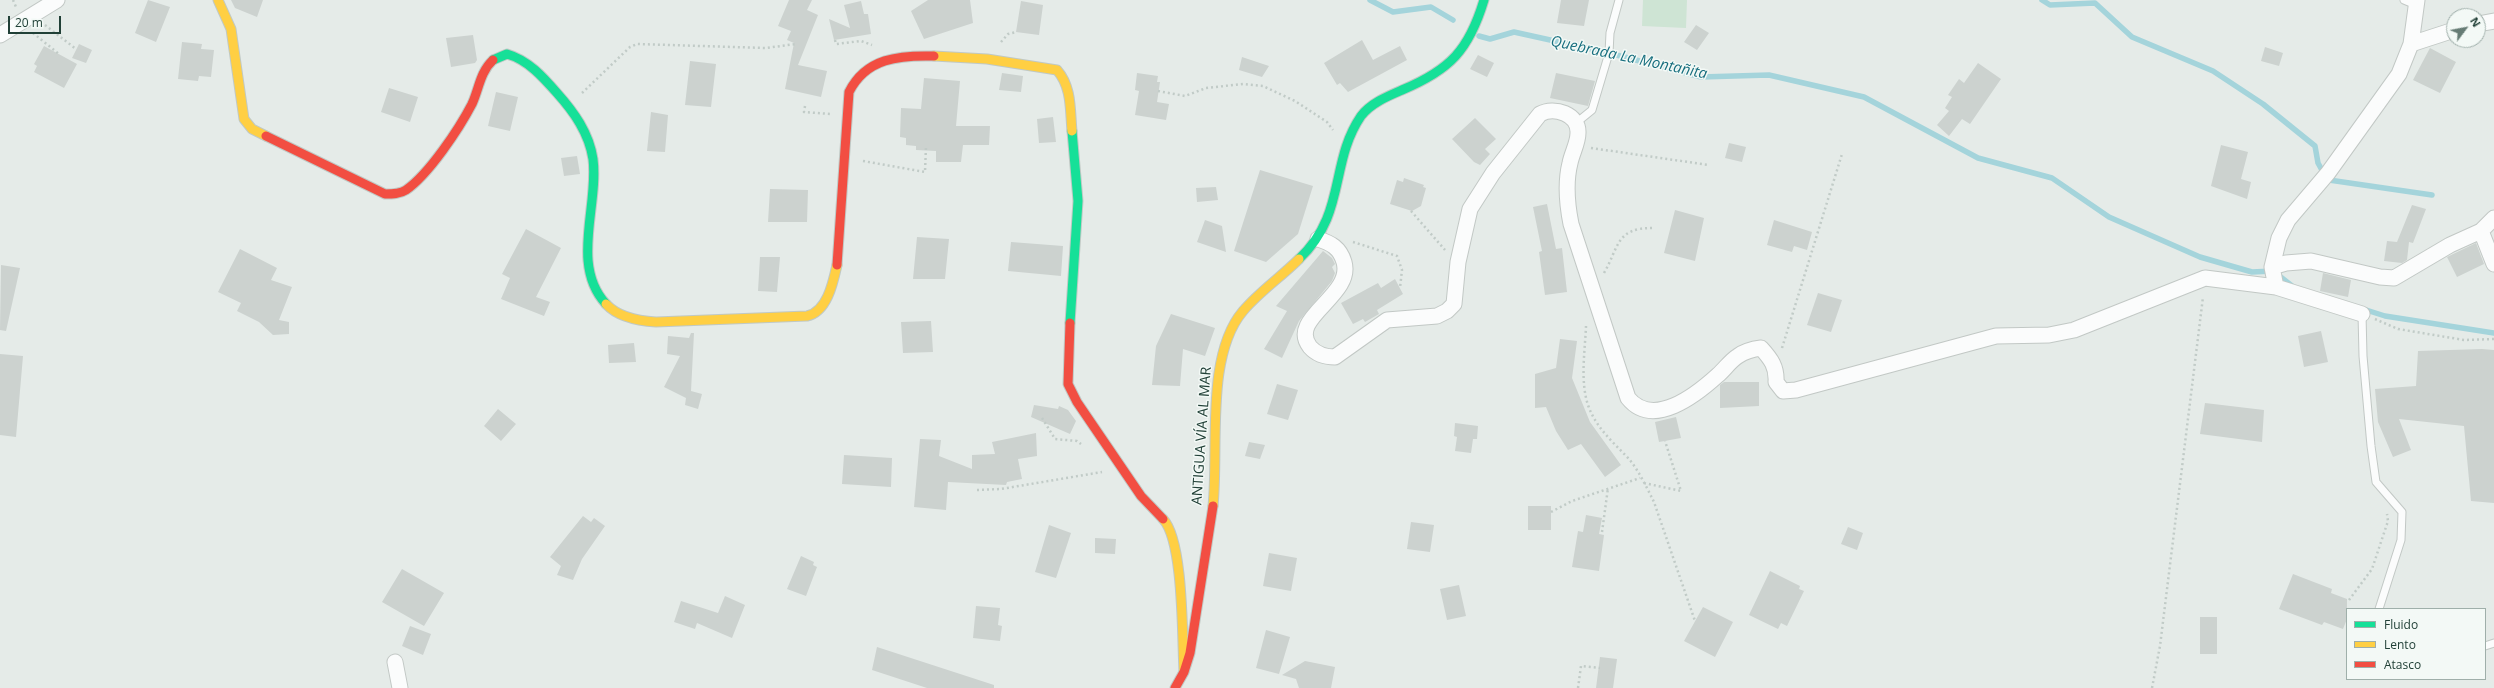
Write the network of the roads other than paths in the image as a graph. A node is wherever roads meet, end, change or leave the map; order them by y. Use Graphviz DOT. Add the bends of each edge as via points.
graph roads {
  1 [pos="57,0"];
  2 [pos="218,0"];
  3 [pos="1484,0"];
  4 [pos="1619,0"];
  5 [pos="2412,2"];
  6 [pos="2446,33"];
  7 [pos="0,35"];
  8 [pos="2411,44"];
  9 [pos="1576,123"];
  10 [pos="2494,218"];
  11 [pos="2481,231"];
  12 [pos="1318,239"];
  13 [pos="2494,264"];
  14 [pos="2272,267"];
  15 [pos="2276,287"];
  16 [pos="2362,314"];
  17 [pos="2379,608"];
  18 [pos="395,662"];
  19 [pos="1184,671"];
  20 [pos="400,688"];
  21 [pos="1175,688"];
  1 -- 7 [label="street"];
  2 -- 19 [label="street" via="230,29 244,119 252,129 385,194 396,194 406,190 419,179 467,112 488,65 496,57 505,54 514,56 544,78 568,105 589,141 594,176 587,262 591,281 606,303 618,313 634,319 669,322 730,322 813,315 820,308 828,294 839,255 849,92 864,69 890,59 941,55 1057,70 1064,78 1069,92 1078,201 1067,362 1068,384 1077,402 1141,496 1166,522 1173,539 1178,564"];
  3 -- 12 [label="street, ANTIGUA VÍA AL MAR" via="1471,40 1453,63 1428,80 1377,102 1363,114 1346,149 1331,208"];
  4 -- 9 [label="lane" via="1610,33 1609,53 1592,110"];
  5 -- 8 [label="street"];
  6 -- 8 [label="street"];
  8 -- 14 [label="street" via="2398,74 2328,173 2288,220 2279,238"];
  9 -- 12 [label="street" via="1569,116 1548,109 1540,114 1493,173 1470,209 1458,262 1454,304 1447,311 1437,316 1388,320 1335,357 1325,357 1311,348 1305,336 1310,320 1332,299 1346,268 1343,256 1334,245"];
  9 -- 15 [label="street" via="1578,133 1570,164 1567,205 1571,224 1628,398 1640,410 1660,410 1682,402 1718,375 1737,356 1750,349 1761,348 1775,368 1776,382 1783,391 1809,388 1996,336 2049,335 2074,330 2205,278"];
  10 -- 11 [label="street"];
  11 -- 13 [label="street"];
  11 -- 14 [label="street" via="2394,278 2311,261"];
  12 -- 19 [label="street, ANTIGUA VÍA AL MAR" via="1238,316 1226,339 1217,392 1216,468 1206,558"];
  14 -- 15 [label="street"];
  15 -- 16 [label="street"];
  16 -- 17 [label="lane" via="2363,356 2376,482 2402,512 2401,540"];
  18 -- 20 [label="street"];
  19 -- 21 [label="street, ANTIGUA VÍA AL MAR"];
}
